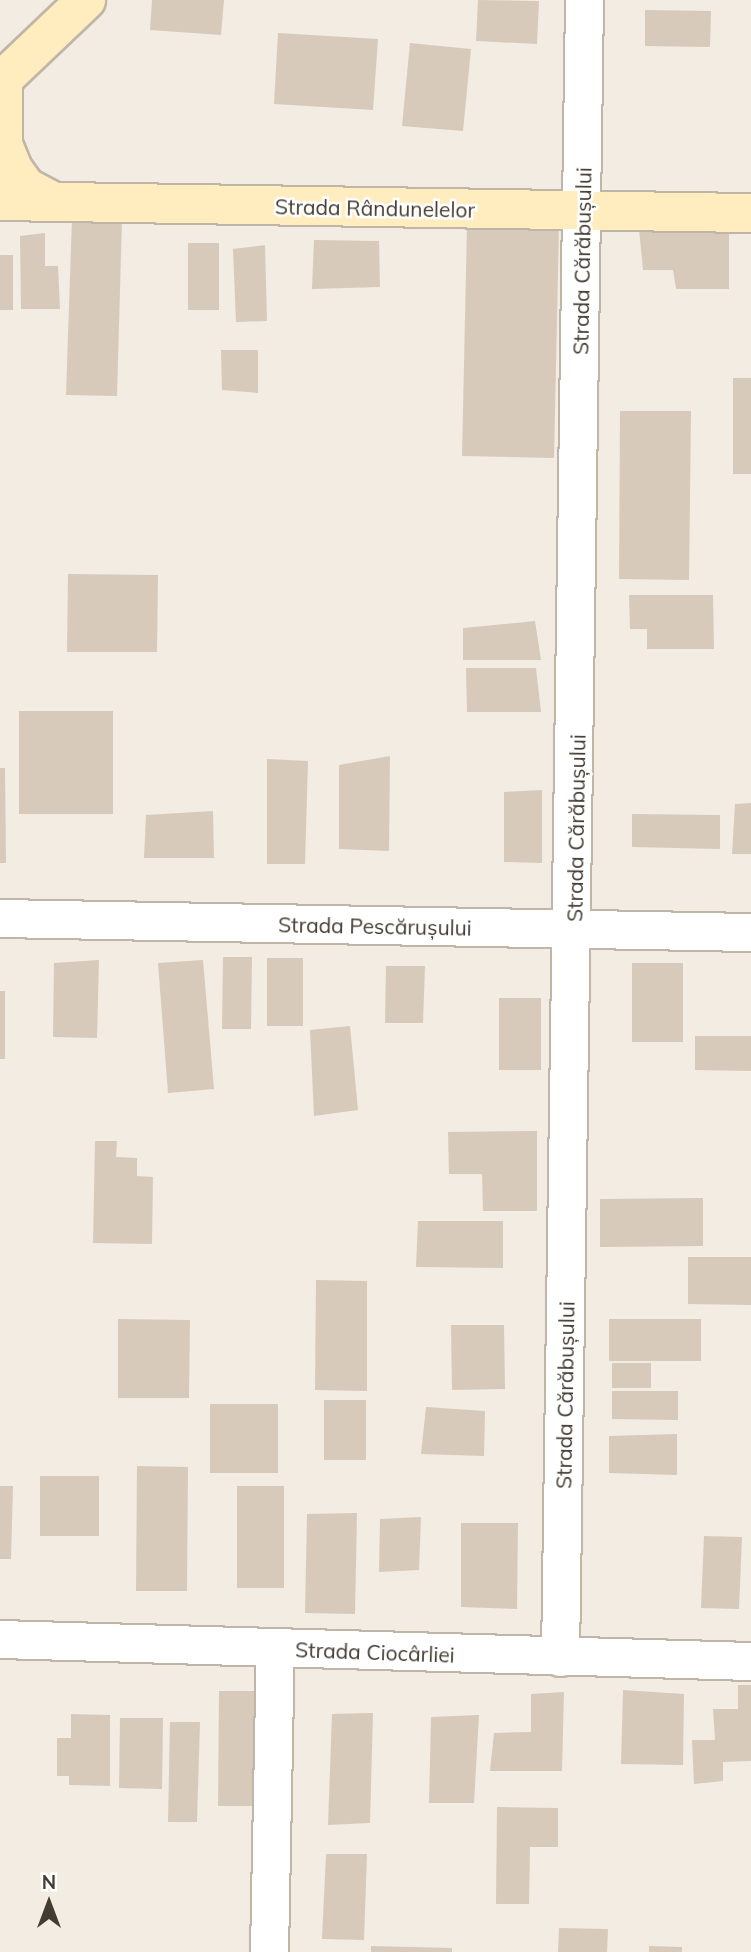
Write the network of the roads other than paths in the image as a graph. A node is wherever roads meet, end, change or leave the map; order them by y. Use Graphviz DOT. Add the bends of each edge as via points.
graph roads {
  1 [pos="86,0"];
  2 [pos="584,0"];
  3 [pos="1,81"];
  4 [pos="0,201"];
  5 [pos="54,202"];
  6 [pos="583,212"];
  7 [pos="751,213"];
  8 [pos="0,918"];
  9 [pos="575,928"];
  10 [pos="751,932"];
  11 [pos="0,1639"];
  12 [pos="275,1649"];
  13 [pos="560,1657"];
  14 [pos="751,1661"];
  15 [pos="270,1952"];
  1 -- 3 [label="street"];
  2 -- 6 [label="street, Strada Cărăbușului"];
  3 -- 5 [label="street" via="3,144 13,169 26,187"];
  4 -- 5 [label="street, Strada Rândunelelor"];
  5 -- 6 [label="street, Strada Rândunelelor"];
  6 -- 7 [label="street, Strada Rândunelelor"];
  6 -- 9 [label="street, Strada Cărăbușului"];
  8 -- 9 [label="street, Strada Pescărușului"];
  9 -- 10 [label="street, Strada Pescărușului"];
  9 -- 13 [label="street, Strada Cărăbușului"];
  11 -- 12 [label="street, Strada Ciocârliei"];
  12 -- 13 [label="street, Strada Ciocârliei"];
  12 -- 15 [label="street"];
  13 -- 14 [label="street, Strada Ciocârliei"];
}
